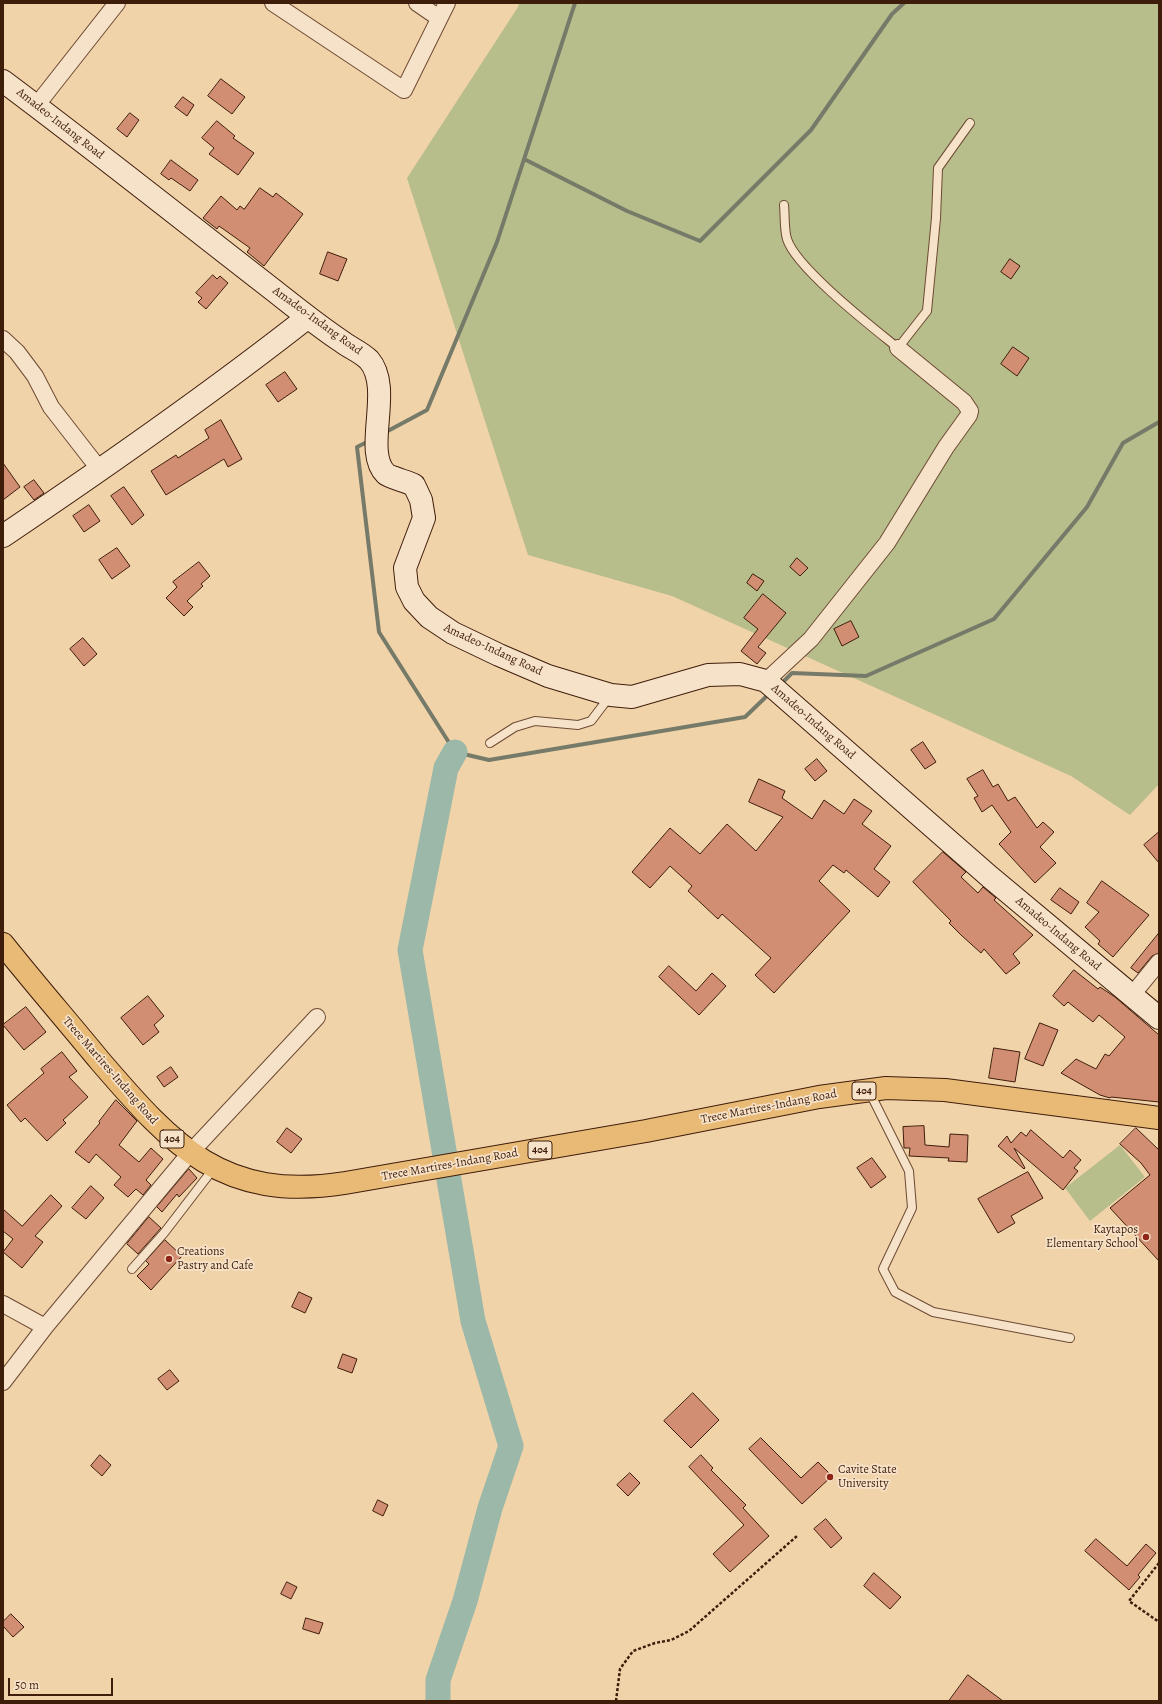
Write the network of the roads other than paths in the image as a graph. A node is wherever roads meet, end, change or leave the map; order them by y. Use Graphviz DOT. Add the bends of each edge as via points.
graph roads {
  1 [pos="117,3"];
  2 [pos="273,3"];
  3 [pos="417,3"];
  4 [pos="447,3"];
  5 [pos="439,18"];
  6 [pos="3,81"];
  7 [pos="36,106"];
  8 [pos="970,123"];
  9 [pos="784,205"];
  10 [pos="308,317"];
  11 [pos="3,339"];
  12 [pos="898,348"];
  13 [pos="100,470"];
  14 [pos="3,536"];
  15 [pos="768,683"];
  16 [pos="611,695"];
  17 [pos="490,743"];
  18 [pos="3,944"];
  19 [pos="1159,962"];
  20 [pos="1132,995"];
  21 [pos="317,1017"];
  22 [pos="1159,1018"];
  23 [pos="869,1090"];
  24 [pos="1159,1118"];
  25 [pos="190,1153"];
  26 [pos="214,1168"];
  27 [pos="132,1269"];
  28 [pos="3,1304"];
  29 [pos="45,1327"];
  30 [pos="1070,1338"];
  31 [pos="3,1382"];
  1 -- 7 [label="street"];
  2 -- 5 [label="street" via="404,90"];
  3 -- 5 [label="street"];
  4 -- 5 [label="street"];
  6 -- 7 [label="street, Amadeo-Indang Road"];
  7 -- 10 [label="street, Amadeo-Indang Road"];
  8 -- 12 [label="lane" via="938,168 927,311"];
  9 -- 12 [label="lane" via="787,238 798,259 856,314"];
  10 -- 13 [label="street" via="244,368"];
  10 -- 16 [label="street, Amadeo-Indang Road" via="363,355 378,376 378,453 382,470 388,476 414,485 421,500 424,518 405,568 407,588 414,601 429,617 453,633 499,655 548,676"];
  11 -- 13 [label="street" via="17,352 35,376 57,416"];
  12 -- 15 [label="street" via="964,402 970,411 969,415 946,446 887,543 812,639"];
  13 -- 14 [label="street"];
  15 -- 16 [label="street, Amadeo-Indang Road" via="740,674 708,675 632,697"];
  15 -- 20 [label="street, Amadeo-Indang Road" via="990,877"];
  16 -- 17 [label="lane" via="591,721 578,725 535,721 515,727"];
  18 -- 25 [label="main road, Trece Martires-Indang Road / 404" via="137,1104"];
  19 -- 20 [label="street"];
  20 -- 22 [label="street, Amadeo-Indang Road"];
  21 -- 25 [label="street"];
  23 -- 24 [label="main road, Trece Martires-Indang Road / 404" via="945,1090"];
  23 -- 26 [label="main road, Trece Martires-Indang Road / 404" via="330,1186 265,1185"];
  23 -- 30 [label="lane" via="909,1171 912,1208 883,1269 895,1292 933,1312"];
  25 -- 26 [label="main road, Trece Martires-Indang Road / 404"];
  25 -- 29 [label="street"];
  26 -- 27 [label="lane" via="164,1233"];
  28 -- 29 [label="street"];
  29 -- 31 [label="street"];
}
